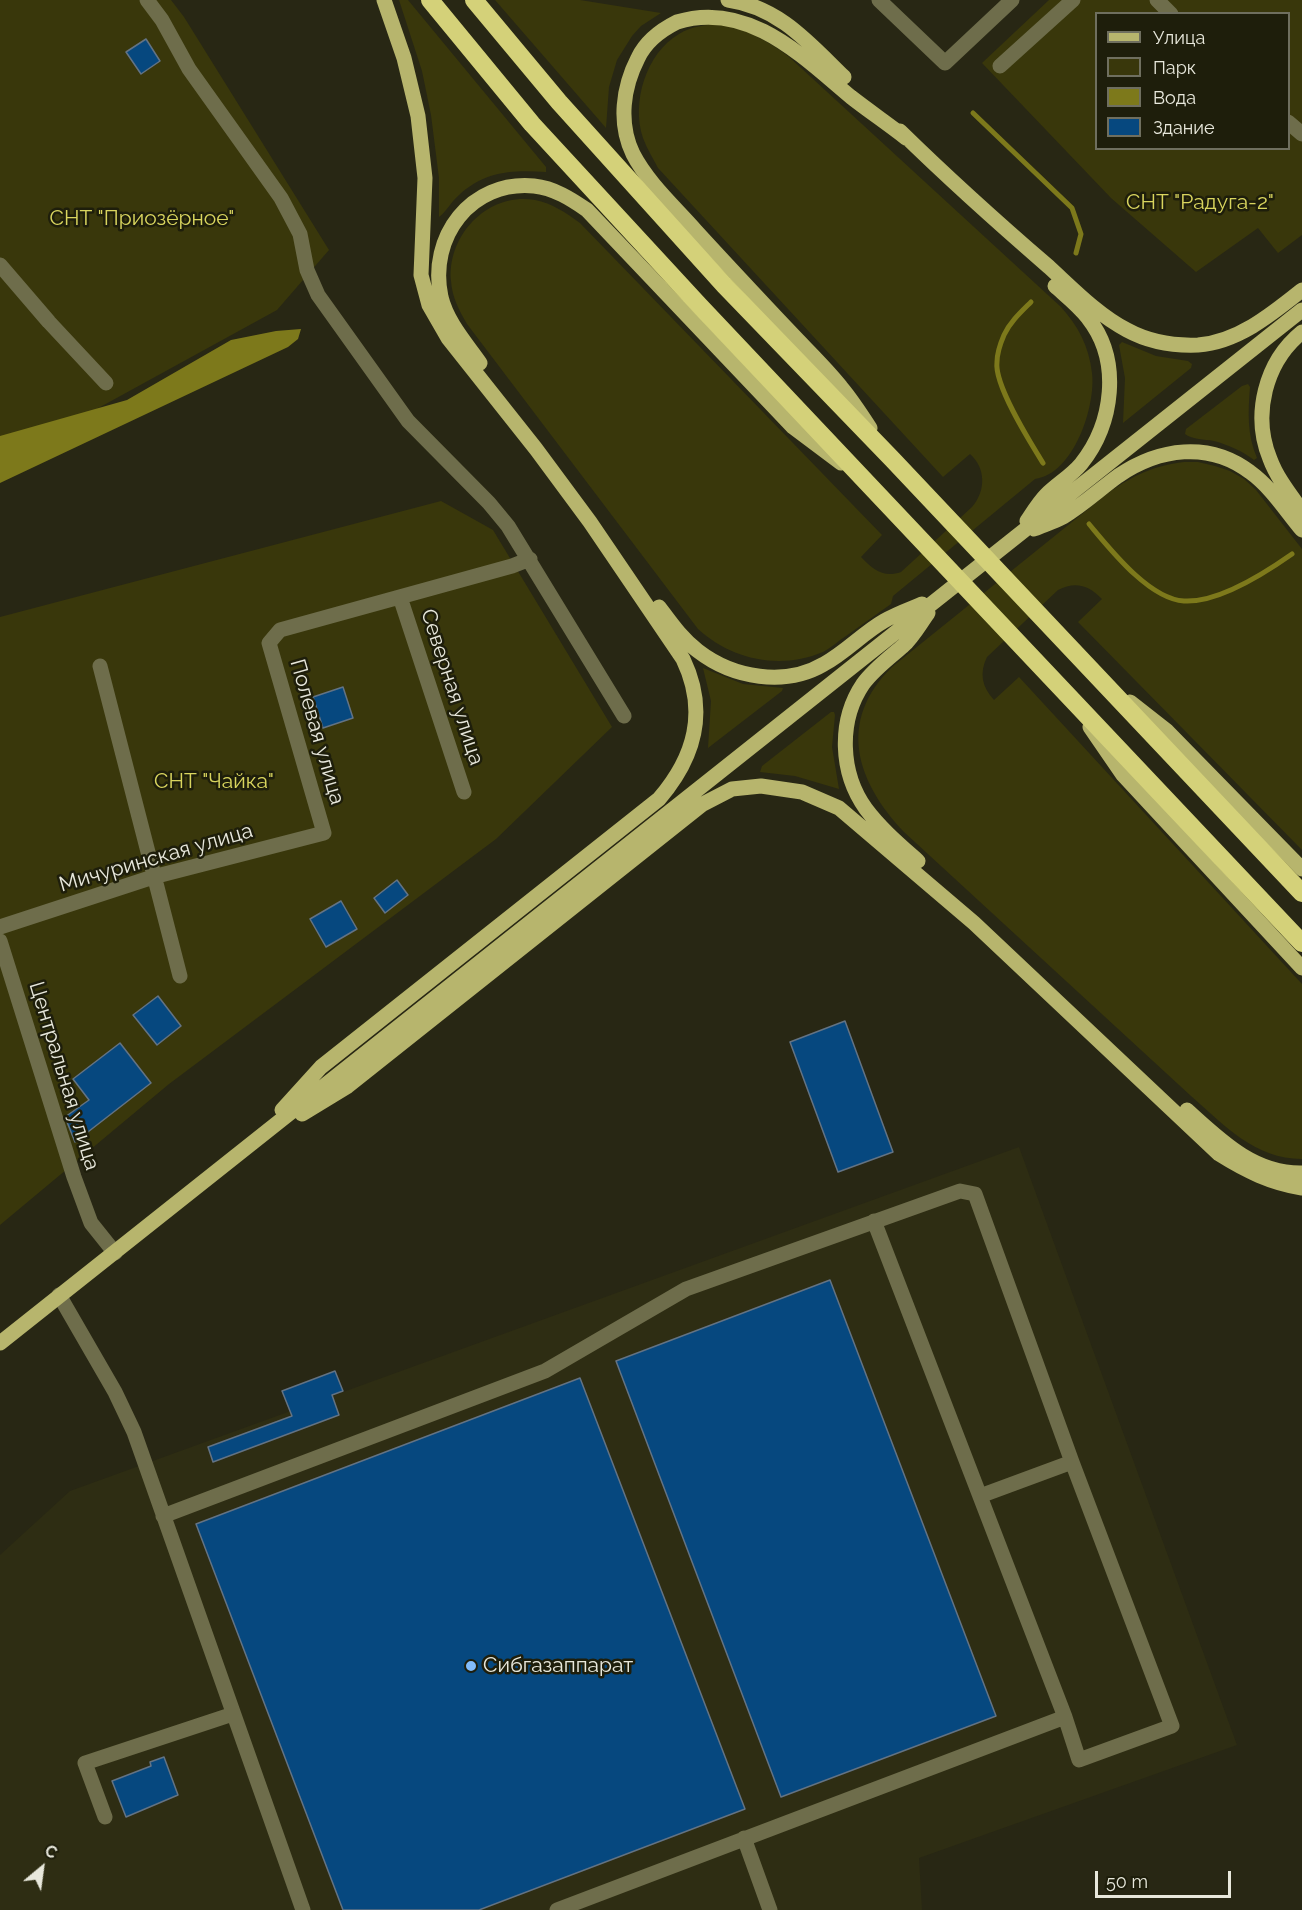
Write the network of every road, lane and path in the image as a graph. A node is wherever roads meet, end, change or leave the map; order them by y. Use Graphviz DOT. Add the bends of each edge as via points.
graph roads {
  1 [pos="147,0"];
  2 [pos="384,0"];
  3 [pos="430,0"];
  4 [pos="474,0"];
  5 [pos="728,0"];
  6 [pos="879,0"];
  7 [pos="1012,0"];
  8 [pos="1072,0"];
  9 [pos="1157,0"];
  10 [pos="1169,12"];
  11 [pos="1000,66"];
  12 [pos="1290,124"];
  13 [pos="1302,134"];
  14 [pos="906,138"];
  15 [pos="986,213"];
  16 [pos="0,265"];
  17 [pos="1302,290"];
  18 [pos="1302,310"];
  19 [pos="1302,332"];
  20 [pos="106,383"];
  21 [pos="536,449"];
  22 [pos="893,460"];
  23 [pos="866,482"];
  24 [pos="1302,511"];
  25 [pos="590,522"];
  26 [pos="1302,530"];
  27 [pos="1014,537"];
  28 [pos="530,559"];
  29 [pos="941,596"];
  30 [pos="399,597"];
  31 [pos="100,666"];
  32 [pos="1094,673"];
  33 [pos="1069,697"];
  34 [pos="624,716"];
  35 [pos="464,792"];
  36 [pos="324,832"];
  37 [pos="1302,869"];
  38 [pos="153,877"];
  39 [pos="1302,893"];
  40 [pos="975,923"];
  41 [pos="0,927"];
  42 [pos="0,941"];
  43 [pos="1302,943"];
  44 [pos="1302,968"];
  45 [pos="180,976"];
  46 [pos="1084,1025"];
  47 [pos="250,1144"];
  48 [pos="1302,1173"];
  49 [pos="1302,1188"];
  50 [pos="874,1221"];
  51 [pos="115,1253"];
  52 [pos="59,1296"];
  53 [pos="0,1343"];
  54 [pos="1072,1462"];
  55 [pos="980,1496"];
  56 [pos="164,1516"];
  57 [pos="233,1714"];
  58 [pos="1065,1717"];
  59 [pos="105,1817"];
  60 [pos="744,1838"];
  61 [pos="303,1910"];
  62 [pos="557,1910"];
  63 [pos="770,1910"];
  1 -- 28 [label="street" via="189,69 281,198 300,234 318,296 408,421 489,503"];
  2 -- 21 [label="main road" via="411,80 421,136 425,178 421,275 427,299 448,338"];
  3 -- 23 [label="highway" via="532,124"];
  4 -- 22 [label="highway" via="559,102 724,285"];
  5 -- 14 [label="main road" via="754,5 793,27"];
  6 -- 7 [label="street" via="945,63"];
  8 -- 11 [label="street"];
  9 -- 10 [label="street"];
  12 -- 13 [label="street"];
  14 -- 15 [label="main road"];
  14 -- 22 [label="main road" via="852,97 787,39 754,20 727,13 699,13 665,28 651,40 633,67 624,103 627,137 642,168 841,387"];
  15 -- 17 [label="main road" via="1102,314 1128,331 1158,342 1217,342 1256,324"];
  15 -- 27 [label="main road" via="1089,319 1109,367 1107,410 1093,446 1079,466 1044,497"];
  16 -- 20 [label="street"];
  18 -- 27 [label="main road"];
  19 -- 24 [label="main road" via="1286,347 1270,372 1262,419 1269,459"];
  21 -- 23 [label="main road" via="452,322 439,285 440,254 454,222 489,193 519,186 560,193 587,210 793,427"];
  21 -- 25 [label="main road"];
  22 -- 32 [label="highway"];
  23 -- 33 [label="highway"];
  25 -- 29 [label="main road" via="680,635 710,659 753,675 784,677 814,669 885,620"];
  25 -- 47 [label="main road" via="688,670 696,723 684,763 659,799 321,1067"];
  26 -- 27 [label="main road" via="1252,473 1226,458 1194,452 1169,453 1140,463 1063,517"];
  27 -- 29 [label="main road"];
  28 -- 30 [label="street"];
  28 -- 34 [label="street"];
  29 -- 40 [label="main road" via="905,644 861,688 847,725 846,758 853,785 866,809"];
  29 -- 47 [label="main road"];
  30 -- 35 [label="street, Северная улица"];
  30 -- 36 [label="street, Полевая улица" via="280,630 269,644"];
  31 -- 38 [label="street"];
  32 -- 37 [label="main road" via="1167,731"];
  32 -- 39 [label="highway"];
  33 -- 43 [label="highway"];
  33 -- 44 [label="main road" via="1123,776"];
  36 -- 38 [label="street, Мичуринская улица"];
  38 -- 41 [label="street, Мичуринская улица"];
  38 -- 45 [label="street"];
  40 -- 46 [label="main road"];
  40 -- 47 [label="main road" via="839,808 784,788 732,789 703,804 348,1086"];
  42 -- 51 [label="street, Центральная улица" via="74,1177 91,1223"];
  46 -- 48 [label="main road" via="1127,1056 1236,1152 1271,1168"];
  46 -- 49 [label="main road" via="1220,1154 1264,1179"];
  47 -- 51 [label="main road"];
  50 -- 54 [label="street" via="960,1191 975,1194"];
  50 -- 55 [label="street"];
  50 -- 56 [label="street" via="686,1289 545,1371"];
  51 -- 52 [label="main road"];
  52 -- 53 [label="main road"];
  52 -- 56 [label="street" via="115,1392"];
  54 -- 55 [label="street"];
  54 -- 58 [label="street" via="1172,1726 1080,1760"];
  55 -- 58 [label="street"];
  56 -- 57 [label="street"];
  57 -- 59 [label="street" via="85,1763"];
  57 -- 61 [label="street"];
  58 -- 60 [label="street"];
  60 -- 62 [label="street"];
  60 -- 63 [label="street"];
}
